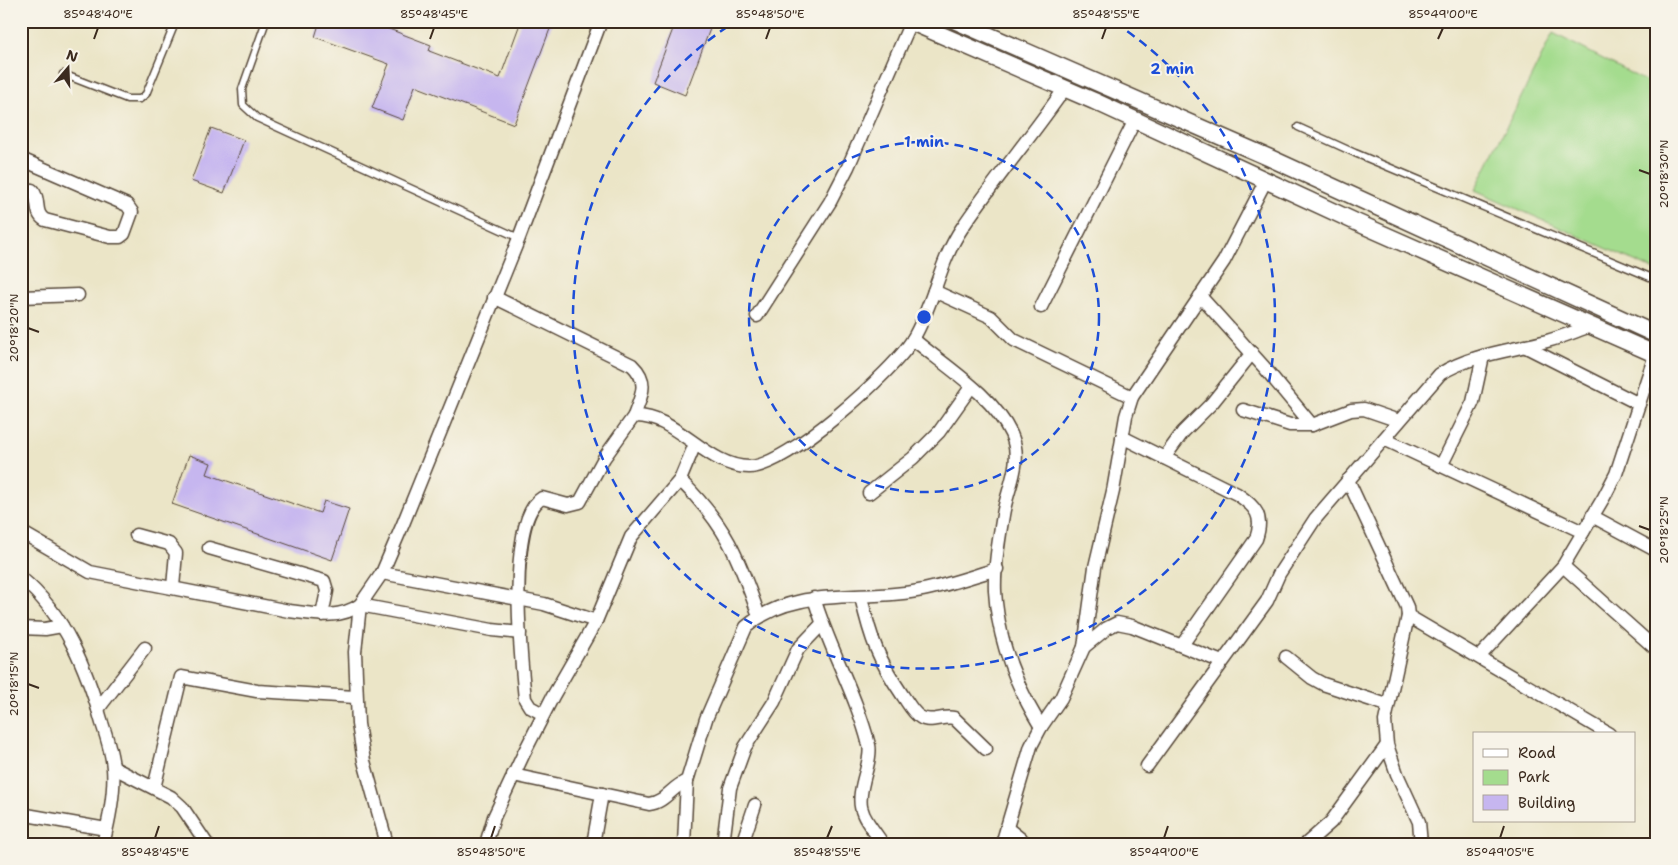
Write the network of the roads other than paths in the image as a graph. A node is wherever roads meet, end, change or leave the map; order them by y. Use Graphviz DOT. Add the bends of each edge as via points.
graph roads {
  1 [pos="176,21"];
  2 [pos="266,21"];
  3 [pos="601,21"];
  4 [pos="956,21"];
  5 [pos="910,22"];
  6 [pos="63,74"];
  7 [pos="1065,88"];
  8 [pos="1135,120"];
  9 [pos="1298,127"];
  10 [pos="21,159"];
  11 [pos="1266,180"];
  12 [pos="21,189"];
  13 [pos="519,238"];
  14 [pos="1657,280"];
  15 [pos="934,291"];
  16 [pos="78,295"];
  17 [pos="1200,296"];
  18 [pos="21,297"];
  19 [pos="494,297"];
  20 [pos="1041,307"];
  21 [pos="757,316"];
  22 [pos="1591,326"];
  23 [pos="1657,335"];
  24 [pos="913,340"];
  25 [pos="1524,346"];
  26 [pos="1252,353"];
  27 [pos="1656,355"];
  28 [pos="1483,356"];
  29 [pos="971,387"];
  30 [pos="1132,397"];
  31 [pos="1639,404"];
  32 [pos="1244,410"];
  33 [pos="634,416"];
  34 [pos="1399,421"];
  35 [pos="1312,425"];
  36 [pos="1122,436"];
  37 [pos="1384,440"];
  38 [pos="695,444"];
  39 [pos="1164,458"];
  40 [pos="1441,466"];
  41 [pos="680,480"];
  42 [pos="1348,480"];
  43 [pos="869,493"];
  44 [pos="1592,516"];
  45 [pos="21,532"];
  46 [pos="1583,532"];
  47 [pos="136,535"];
  48 [pos="208,548"];
  49 [pos="1657,551"];
  50 [pos="1563,566"];
  51 [pos="997,569"];
  52 [pos="382,573"];
  53 [pos="21,578"];
  54 [pos="173,588"];
  55 [pos="861,597"];
  56 [pos="814,598"];
  57 [pos="518,600"];
  58 [pos="360,605"];
  59 [pos="322,615"];
  60 [pos="758,616"];
  61 [pos="1408,616"];
  62 [pos="596,621"];
  63 [pos="822,624"];
  64 [pos="62,626"];
  65 [pos="21,628"];
  66 [pos="520,633"];
  67 [pos="1182,645"];
  68 [pos="1084,647"];
  69 [pos="145,648"];
  70 [pos="1657,650"];
  71 [pos="1286,657"];
  72 [pos="1479,657"];
  73 [pos="1222,662"];
  74 [pos="356,697"];
  75 [pos="1387,705"];
  76 [pos="98,708"];
  77 [pos="544,714"];
  78 [pos="1041,727"];
  79 [pos="1606,732"];
  80 [pos="1387,745"];
  81 [pos="986,749"];
  82 [pos="1147,766"];
  83 [pos="114,768"];
  84 [pos="514,775"];
  85 [pos="687,781"];
  86 [pos="154,788"];
  87 [pos="602,794"];
  88 [pos="755,805"];
  89 [pos="21,814"];
  90 [pos="106,829"];
  91 [pos="1008,829"];
  92 [pos="200,841"];
  93 [pos="103,844"];
  94 [pos="387,844"];
  95 [pos="486,844"];
  96 [pos="593,844"];
  97 [pos="684,844"];
  98 [pos="723,844"];
  99 [pos="742,844"];
  100 [pos="883,844"];
  101 [pos="1002,844"];
  102 [pos="1027,844"];
  103 [pos="1306,844"];
  104 [pos="1420,844"];
  1 -- 6 [label="lane" via="146,94 140,99 127,100"];
  2 -- 13 [label="lane" via="242,89 243,105 257,118"];
  3 -- 13 [label="street"];
  4 -- 23 [label="street" via="1270,158"];
  5 -- 7 [label="street"];
  5 -- 21 [label="street" via="830,202"];
  7 -- 8 [label="street"];
  7 -- 15 [label="street" via="960,230"];
  8 -- 11 [label="street"];
  8 -- 20 [label="street"];
  9 -- 14 [label="lane"];
  10 -- 12 [label="street" via="127,205 132,212 124,234 110,237 45,220 38,213 36,194 32,190"];
  11 -- 17 [label="street" via="1224,261"];
  11 -- 22 [label="street"];
  13 -- 19 [label="street"];
  15 -- 24 [label="street"];
  15 -- 30 [label="street" via="991,317 1014,340"];
  16 -- 18 [label="street"];
  17 -- 26 [label="street"];
  17 -- 30 [label="street"];
  19 -- 33 [label="street" via="632,365 643,379"];
  19 -- 52 [label="street"];
  22 -- 25 [label="street"];
  22 -- 27 [label="street"];
  24 -- 29 [label="street"];
  24 -- 38 [label="street" via="823,428 769,462 750,467 712,455"];
  25 -- 28 [label="street"];
  25 -- 31 [label="street"];
  26 -- 35 [label="street"];
  26 -- 39 [label="street"];
  27 -- 31 [label="street"];
  28 -- 34 [label="street" via="1440,374"];
  28 -- 40 [label="street" via="1472,402"];
  29 -- 43 [label="street" via="939,432 913,458"];
  29 -- 51 [label="street" via="1002,419 1016,448 1017,461 1003,513"];
  30 -- 36 [label="street"];
  31 -- 44 [label="street" via="1616,474"];
  32 -- 35 [label="street" via="1290,425"];
  33 -- 38 [label="street" via="658,420"];
  33 -- 57 [label="street" via="604,458 580,502 568,505 542,498 535,502 525,525"];
  34 -- 35 [label="street" via="1364,409 1351,410"];
  34 -- 37 [label="street"];
  36 -- 39 [label="street"];
  36 -- 68 [label="street" via="1095,567"];
  37 -- 40 [label="street"];
  37 -- 42 [label="street"];
  38 -- 41 [label="street"];
  39 -- 67 [label="street" via="1252,504 1258,513 1260,528 1256,540"];
  40 -- 46 [label="street"];
  41 -- 60 [label="street" via="715,518 730,542 743,569"];
  41 -- 62 [label="street" via="631,537"];
  42 -- 61 [label="street" via="1392,572"];
  42 -- 73 [label="street" via="1294,548 1267,601"];
  44 -- 46 [label="street"];
  44 -- 49 [label="street"];
  45 -- 54 [label="street" via="90,572"];
  46 -- 50 [label="street"];
  47 -- 54 [label="street" via="169,544 176,554"];
  48 -- 59 [label="street" via="324,581 327,591"];
  50 -- 70 [label="street"];
  50 -- 72 [label="street"];
  51 -- 55 [label="street" via="924,590"];
  51 -- 78 [label="street" via="995,591 1009,662 1021,694"];
  52 -- 57 [label="street"];
  52 -- 58 [label="street"];
  53 -- 64 [label="street" via="47,603"];
  54 -- 59 [label="street"];
  55 -- 56 [label="street"];
  55 -- 81 [label="street" via="870,637 883,667 912,709 926,720 954,718"];
  56 -- 60 [label="street" via="781,604"];
  56 -- 63 [label="street"];
  57 -- 62 [label="street" via="544,604"];
  57 -- 66 [label="street"];
  58 -- 59 [label="street" via="342,615"];
  58 -- 66 [label="street"];
  58 -- 74 [label="street" via="355,652"];
  60 -- 85 [label="street" via="746,627 729,663 706,719"];
  61 -- 72 [label="street"];
  61 -- 75 [label="street"];
  62 -- 77 [label="street"];
  63 -- 98 [label="street" via="798,649 774,702 745,747 730,788"];
  63 -- 100 [label="street" via="857,707 869,747 859,793 860,807"];
  64 -- 65 [label="street"];
  64 -- 76 [label="street"];
  66 -- 77 [label="street" via="525,699 530,707"];
  67 -- 68 [label="street" via="1117,623"];
  67 -- 73 [label="street"];
  68 -- 78 [label="street" via="1061,698"];
  69 -- 76 [label="street"];
  71 -- 75 [label="street" via="1322,684"];
  72 -- 79 [label="street"];
  73 -- 82 [label="street"];
  74 -- 86 [label="street" via="256,691 181,676"];
  74 -- 94 [label="street" via="364,761"];
  75 -- 80 [label="street"];
  76 -- 83 [label="street"];
  77 -- 84 [label="street"];
  78 -- 91 [label="street" via="1031,746"];
  80 -- 103 [label="street" via="1331,822"];
  80 -- 104 [label="street" via="1419,822"];
  83 -- 86 [label="street"];
  83 -- 90 [label="street"];
  84 -- 87 [label="street"];
  84 -- 95 [label="street" via="494,817"];
  85 -- 87 [label="street" via="678,784 656,803"];
  85 -- 97 [label="street"];
  86 -- 92 [label="street" via="182,807"];
  87 -- 96 [label="street"];
  88 -- 99 [label="street"];
  89 -- 90 [label="street"];
  90 -- 93 [label="street"];
  91 -- 101 [label="street"];
  91 -- 102 [label="street"];
}
